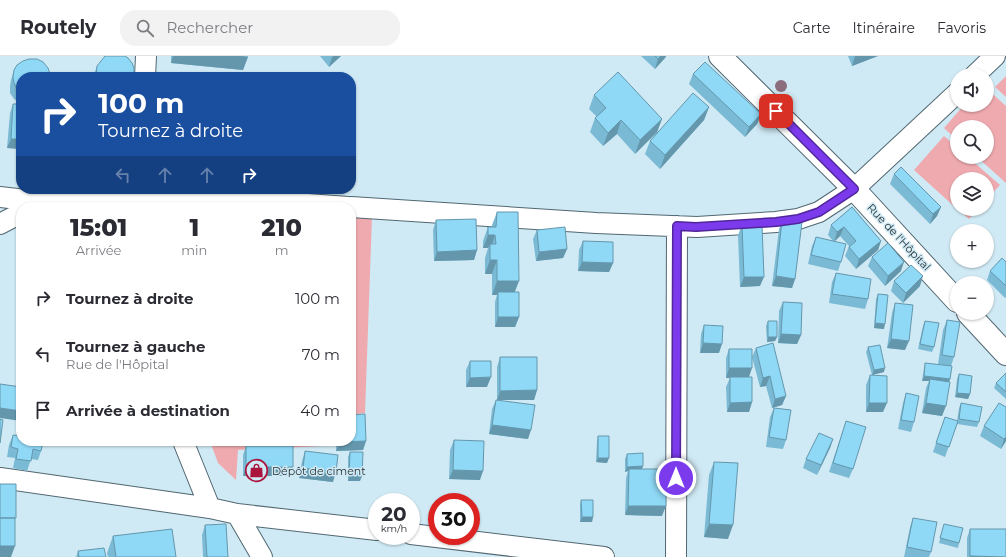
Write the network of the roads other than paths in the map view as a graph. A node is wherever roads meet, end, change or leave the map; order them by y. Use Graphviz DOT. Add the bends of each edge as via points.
graph roads {
  1 [pos="146,56"];
  2 [pos="720,56"];
  3 [pos="995,56"];
  4 [pos="983,68"];
  5 [pos="145,72"];
  6 [pos="950,100"];
  7 [pos="854,189"];
  8 [pos="86,194"];
  9 [pos="104,194"];
  10 [pos="0,197"];
  11 [pos="142,197"];
  12 [pos="23,202"];
  13 [pos="50,202"];
  14 [pos="282,202"];
  15 [pos="356,207"];
  16 [pos="16,216"];
  17 [pos="0,224"];
  18 [pos="677,226"];
  19 [pos="950,293"];
  20 [pos="974,320"];
  21 [pos="1006,354"];
  22 [pos="185,446"];
  23 [pos="0,478"];
  24 [pos="210,508"];
  25 [pos="237,514"];
  26 [pos="368,529"];
  27 [pos="420,535"];
  28 [pos="262,557"];
  29 [pos="604,557"];
  30 [pos="676,557"];
  1 -- 5 [label="street"];
  2 -- 7 [label="street, Rue de l'Hôpital"];
  3 -- 4 [label="street"];
  6 -- 7 [label="street"];
  7 -- 18 [label="street" via="819,212 798,219 768,223"];
  7 -- 19 [label="street, Rue de l'Hôpital"];
  8 -- 13 [label="street"];
  9 -- 11 [label="street"];
  10 -- 12 [label="street"];
  11 -- 14 [label="street" via="186,195"];
  15 -- 18 [label="street"];
  16 -- 17 [label="street"];
  18 -- 30 [label="street"];
  20 -- 21 [label="street"];
  22 -- 24 [label="street"];
  23 -- 24 [label="street"];
  24 -- 25 [label="street"];
  25 -- 26 [label="street"];
  25 -- 28 [label="street"];
  27 -- 29 [label="street"];
}
